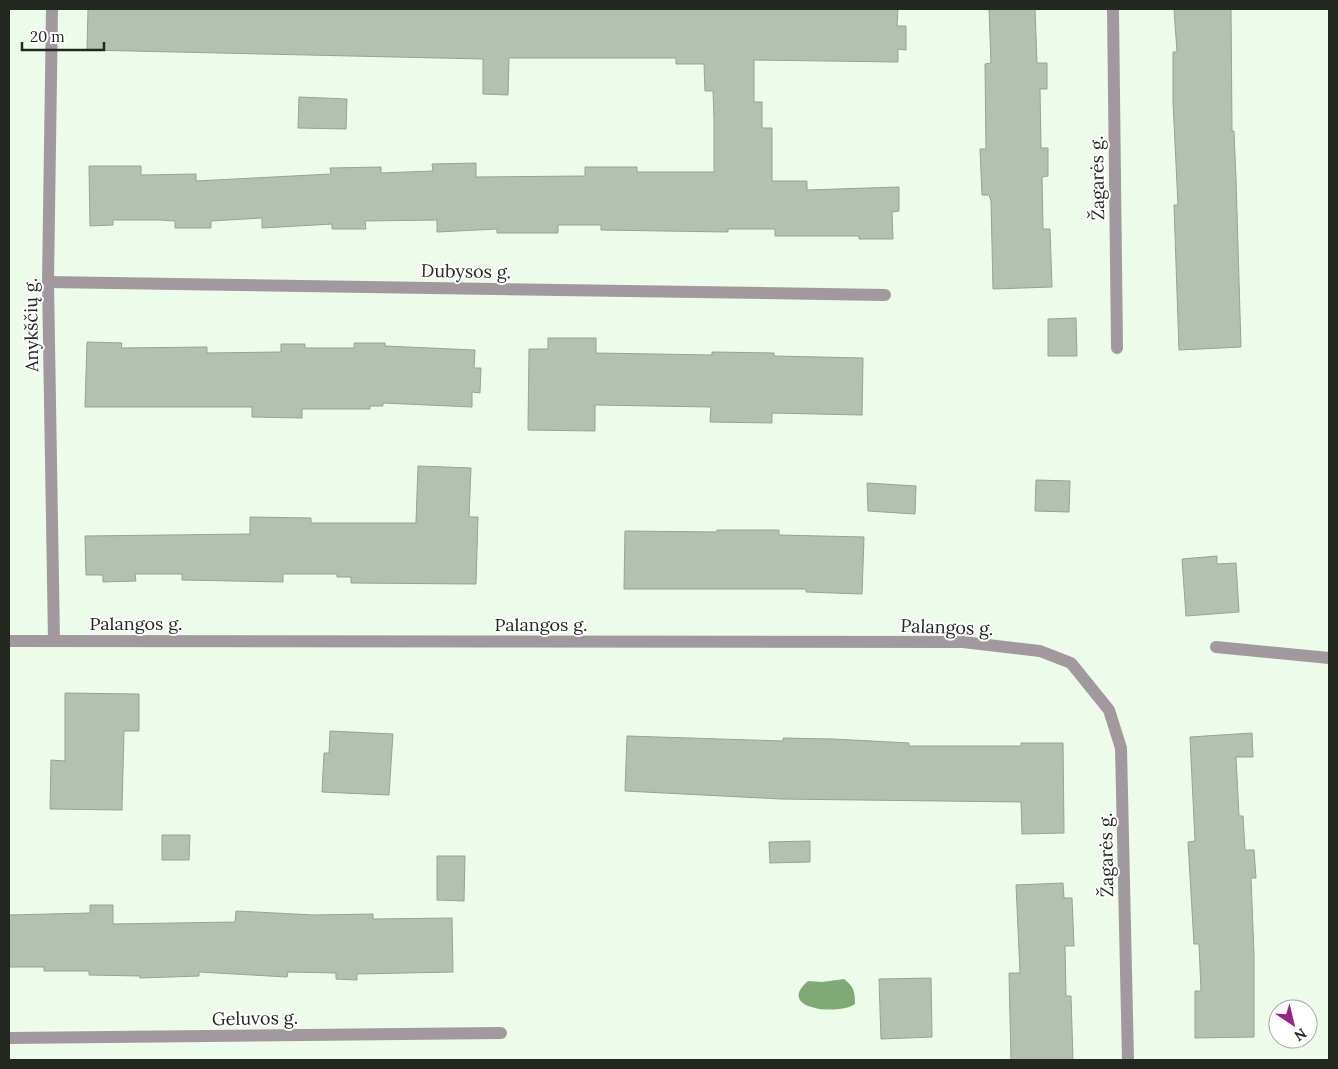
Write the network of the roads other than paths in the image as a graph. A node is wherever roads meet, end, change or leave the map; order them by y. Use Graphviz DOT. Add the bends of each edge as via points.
graph roads {
  1 [pos="52,9"];
  2 [pos="1113,9"];
  3 [pos="48,282"];
  4 [pos="885,294"];
  5 [pos="1116,348"];
  6 [pos="54,640"];
  7 [pos="9,641"];
  8 [pos="1216,647"];
  9 [pos="1329,658"];
  10 [pos="1071,663"];
  11 [pos="501,1033"];
  12 [pos="9,1038"];
  13 [pos="1128,1060"];
  1 -- 3 [label="street, Anykščių g."];
  2 -- 5 [label="street, Žagarės g."];
  3 -- 4 [label="street, Dubysos g."];
  3 -- 6 [label="street, Anykščių g."];
  6 -- 7 [label="street, Palangos g."];
  6 -- 10 [label="street, Palangos g." via="963,642 1040,651"];
  8 -- 9 [label="street"];
  10 -- 13 [label="street, Žagarės g." via="1108,710 1121,748"];
  11 -- 12 [label="street, Geluvos g."];
}
